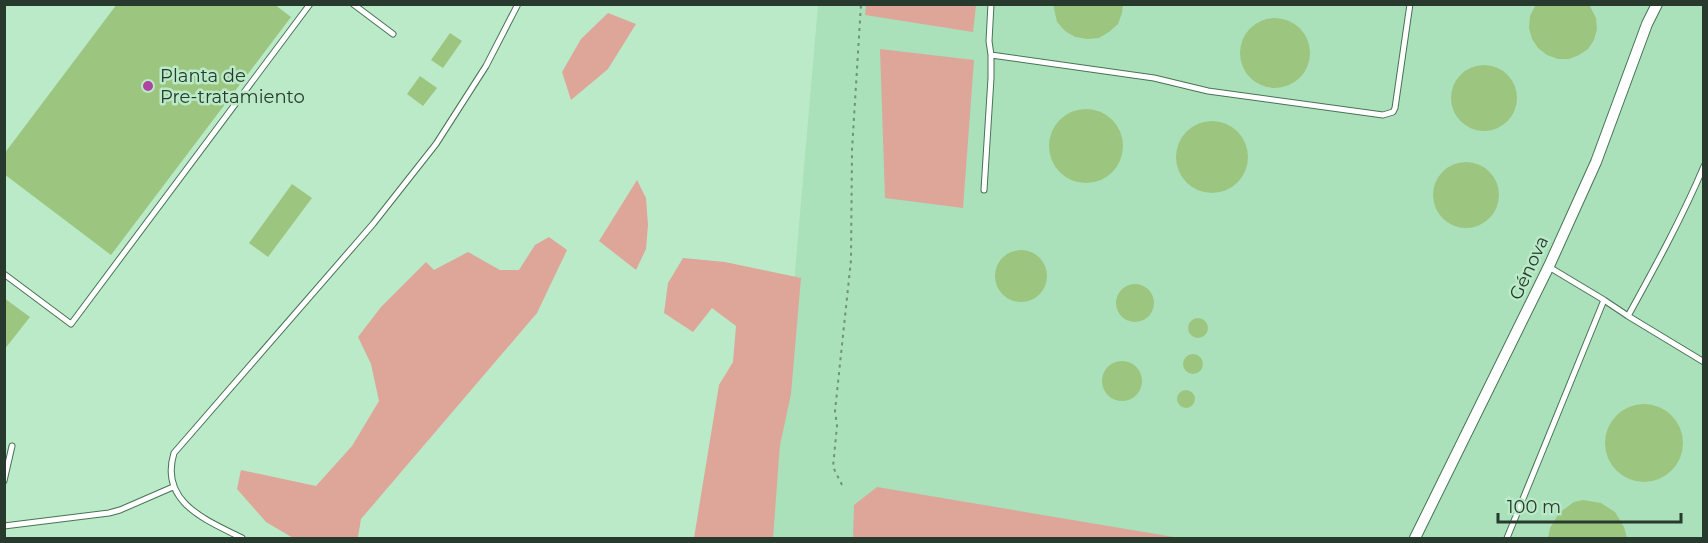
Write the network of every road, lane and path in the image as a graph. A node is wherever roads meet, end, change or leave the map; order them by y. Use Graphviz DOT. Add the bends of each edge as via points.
graph roads {
  1 [pos="310,4"];
  2 [pos="353,4"];
  3 [pos="518,4"];
  4 [pos="861,4"];
  5 [pos="991,4"];
  6 [pos="1410,4"];
  7 [pos="1657,4"];
  8 [pos="393,34"];
  9 [pos="991,55"];
  10 [pos="1704,166"];
  11 [pos="984,190"];
  12 [pos="1549,266"];
  13 [pos="4,274"];
  14 [pos="1604,300"];
  15 [pos="1628,316"];
  16 [pos="1704,362"];
  17 [pos="12,446"];
  18 [pos="4,482"];
  19 [pos="842,485"];
  20 [pos="173,486"];
  21 [pos="4,526"];
  22 [pos="242,538"];
  23 [pos="1415,538"];
  24 [pos="1507,538"];
  1 -- 13 [label="lane" via="71,324"];
  2 -- 8 [label="lane"];
  3 -- 20 [label="lane" via="486,66 436,144 373,224 174,453"];
  4 -- 19 [label="path" via="852,150 851,260 833,457 833,467"];
  5 -- 9 [label="lane"];
  6 -- 9 [label="lane" via="1395,108 1383,115"];
  7 -- 12 [label="street, Génova" via="1596,162"];
  9 -- 11 [label="lane"];
  10 -- 15 [label="lane"];
  12 -- 14 [label="lane"];
  12 -- 23 [label="street, Génova"];
  14 -- 15 [label="lane"];
  14 -- 24 [label="lane"];
  15 -- 16 [label="lane"];
  17 -- 18 [label="lane"];
  20 -- 21 [label="lane" via="109,513"];
  20 -- 22 [label="lane" via="179,498 203,518"];
}
